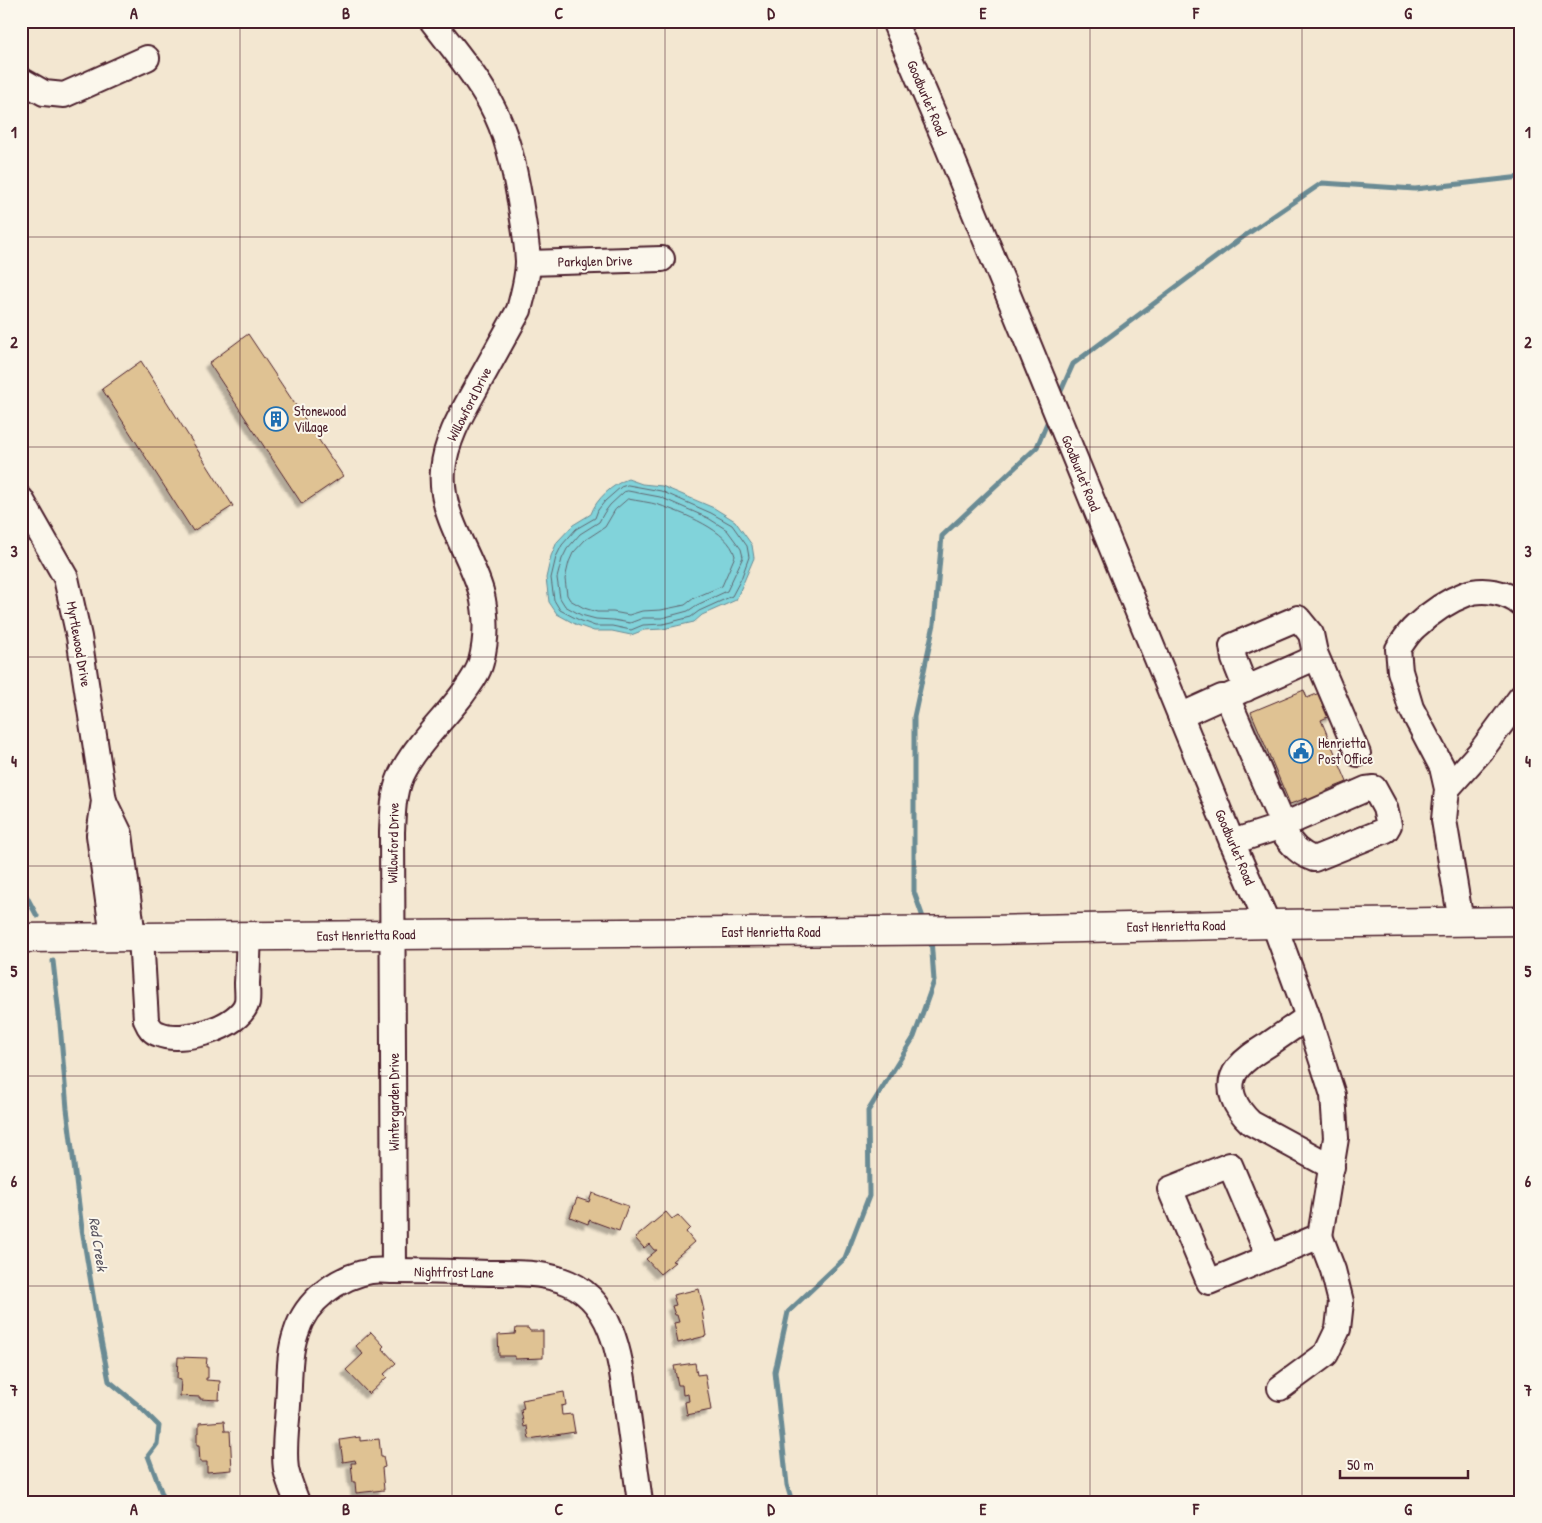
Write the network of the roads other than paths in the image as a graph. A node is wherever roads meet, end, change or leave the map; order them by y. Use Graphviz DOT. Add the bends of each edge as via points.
graph roads {
  1 [pos="432,21"];
  2 [pos="894,21"];
  3 [pos="148,58"];
  4 [pos="21,80"];
  5 [pos="662,259"];
  6 [pos="528,263"];
  7 [pos="21,499"];
  8 [pos="1521,604"];
  9 [pos="1315,653"];
  10 [pos="1237,693"];
  11 [pos="1521,697"];
  12 [pos="1180,716"];
  13 [pos="1358,754"];
  14 [pos="1447,789"];
  15 [pos="1232,842"];
  16 [pos="1521,921"];
  17 [pos="1461,922"];
  18 [pos="1271,924"];
  19 [pos="393,934"];
  20 [pos="249,936"];
  21 [pos="129,937"];
  22 [pos="21,938"];
  23 [pos="1308,1017"];
  24 [pos="1332,1167"];
  25 [pos="1320,1236"];
  26 [pos="1270,1257"];
  27 [pos="394,1271"];
  28 [pos="1280,1388"];
  29 [pos="297,1502"];
  30 [pos="640,1502"];
  1 -- 6 [label="street, Willowford Drive" via="479,84 501,126 510,150"];
  2 -- 12 [label="street, Goodburlet Road"];
  3 -- 4 [label="street" via="64,95 44,93"];
  5 -- 6 [label="street, Parkglen Drive"];
  6 -- 19 [label="street, Willowford Drive" via="519,310 456,425 447,448 443,491 447,511 480,590 486,612 486,641 481,664 472,681 413,755 403,770 394,797"];
  7 -- 21 [label="street, Myrtlewood Drive" via="66,578 79,637 104,801 100,835"];
  8 -- 14 [label="street" via="1502,594 1468,593 1441,606 1414,628 1398,649 1400,671 1411,708 1442,767"];
  9 -- 10 [label="street" via="1308,661"];
  9 -- 10 [label="street" via="1311,634 1298,618 1232,646"];
  9 -- 13 [label="street"];
  10 -- 12 [label="street"];
  10 -- 15 [label="street" via="1280,827"];
  11 -- 14 [label="street"];
  12 -- 15 [label="street, Goodburlet Road"];
  14 -- 17 [label="street" via="1444,820"];
  15 -- 18 [label="street, Goodburlet Road"];
  16 -- 17 [label="main road, East Henrietta Road"];
  17 -- 18 [label="main road, East Henrietta Road"];
  18 -- 19 [label="main road, East Henrietta Road" via="910,931"];
  18 -- 23 [label="street, Goodburlet Road"];
  19 -- 20 [label="main road, East Henrietta Road"];
  19 -- 27 [label="street, Wintergarden Drive"];
  20 -- 21 [label="main road, East Henrietta Road"];
  20 -- 21 [label="street, Myrtlewood Drive" via="246,1002 239,1015 218,1029 181,1037 168,1037 150,1028"];
  21 -- 22 [label="main road, East Henrietta Road"];
  23 -- 24 [label="street, Goodburlet Road" via="1333,1096 1336,1138"];
  23 -- 24 [label="street" via="1238,1068 1231,1086 1232,1095 1242,1115 1252,1123"];
  24 -- 25 [label="street, Goodburlet Road"];
  25 -- 26 [label="street"];
  25 -- 28 [label="street" via="1341,1302 1338,1329 1326,1354"];
  26 -- 26 [label="street" via="1209,1282 1170,1189 1230,1165"];
  27 -- 29 [label="street, Nightfrost Lane" via="372,1271 334,1284 310,1308 296,1332 291,1353 286,1469"];
  27 -- 30 [label="street, Nightfrost Lane" via="537,1274 580,1288 591,1298 608,1322 616,1342"];
}
